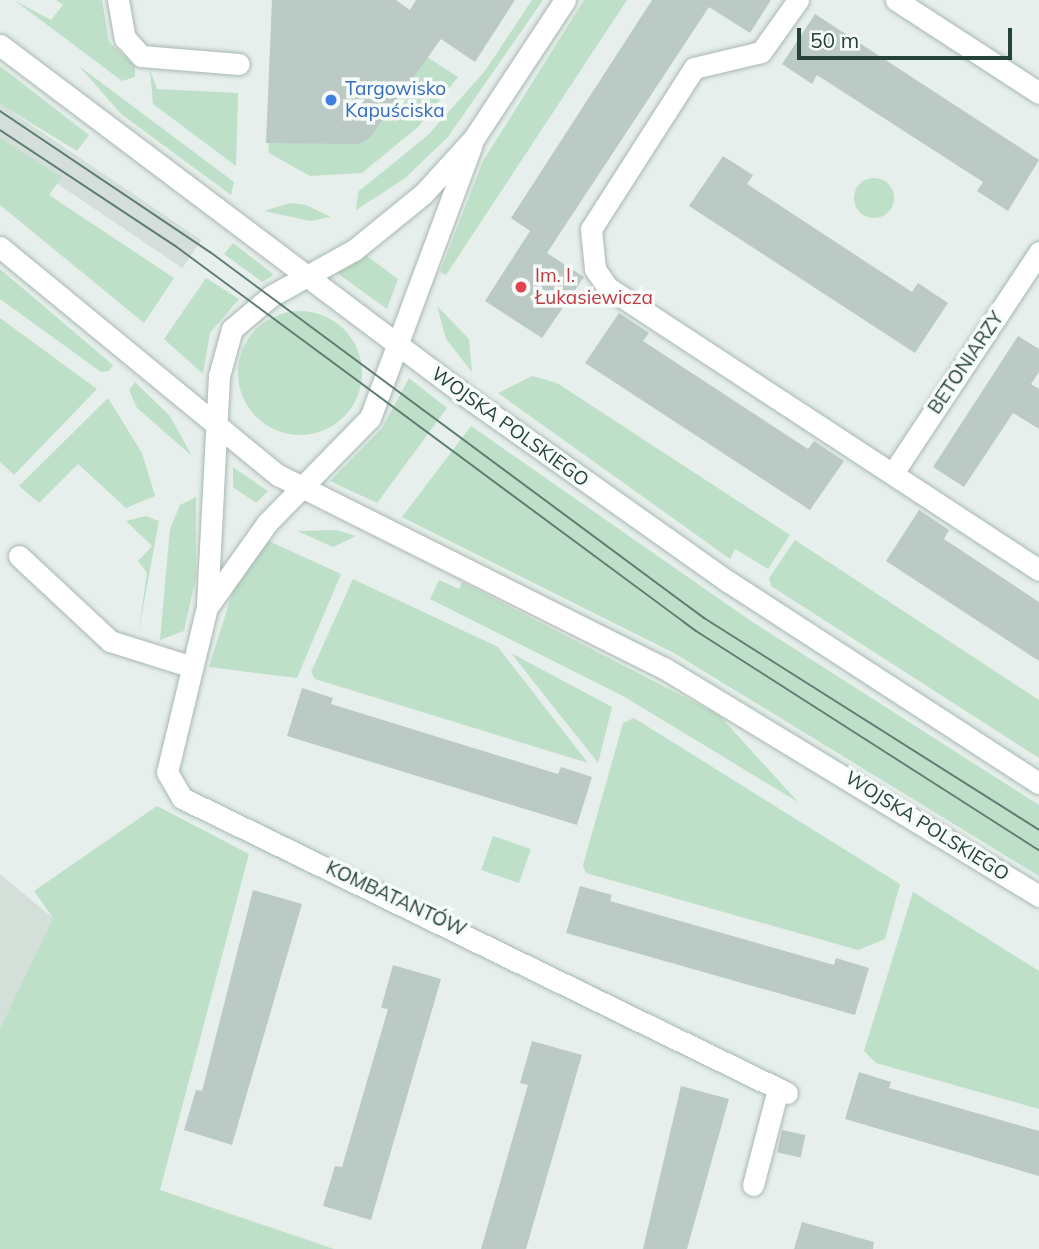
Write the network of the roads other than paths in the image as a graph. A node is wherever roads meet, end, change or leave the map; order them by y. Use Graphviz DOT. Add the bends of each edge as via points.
graph roads {
  1 [pos="118,0"];
  2 [pos="565,0"];
  3 [pos="798,0"];
  4 [pos="896,0"];
  5 [pos="0,45"];
  6 [pos="239,64"];
  7 [pos="1039,93"];
  8 [pos="474,138"];
  9 [pos="0,247"];
  10 [pos="1039,252"];
  11 [pos="308,278"];
  12 [pos="400,347"];
  13 [pos="216,428"];
  14 [pos="893,473"];
  15 [pos="300,487"];
  16 [pos="19,556"];
  17 [pos="1039,570"];
  18 [pos="207,607"];
  19 [pos="189,666"];
  20 [pos="1039,783"];
  21 [pos="1039,896"];
  22 [pos="753,1185"];
  1 -- 6 [label="street" via="125,38 142,56"];
  2 -- 8 [label="street"];
  3 -- 14 [label="street" via="761,52 694,68 591,229 588,250 607,287"];
  4 -- 7 [label="street"];
  5 -- 11 [label="street, WOJSKA POLSKIEGO"];
  8 -- 11 [label="street" via="395,220"];
  8 -- 12 [label="street"];
  9 -- 13 [label="street, WOJSKA POLSKIEGO"];
  10 -- 14 [label="street, BETONIARZY"];
  11 -- 12 [label="street, WOJSKA POLSKIEGO"];
  11 -- 13 [label="street" via="271,296 232,329 219,376"];
  12 -- 15 [label="street" via="370,418"];
  12 -- 20 [label="street, WOJSKA POLSKIEGO" via="729,583"];
  13 -- 15 [label="street, WOJSKA POLSKIEGO"];
  13 -- 18 [label="street, KOMBATANTÓW"];
  14 -- 17 [label="street"];
  15 -- 18 [label="street, KOMBATANTÓW" via="238,559"];
  15 -- 21 [label="street, WOJSKA POLSKIEGO" via="664,667"];
  16 -- 19 [label="street" via="110,641"];
  18 -- 19 [label="street, KOMBATANTÓW"];
  19 -- 22 [label="street, KOMBATANTÓW" via="167,772 182,798 783,1091"];
}
